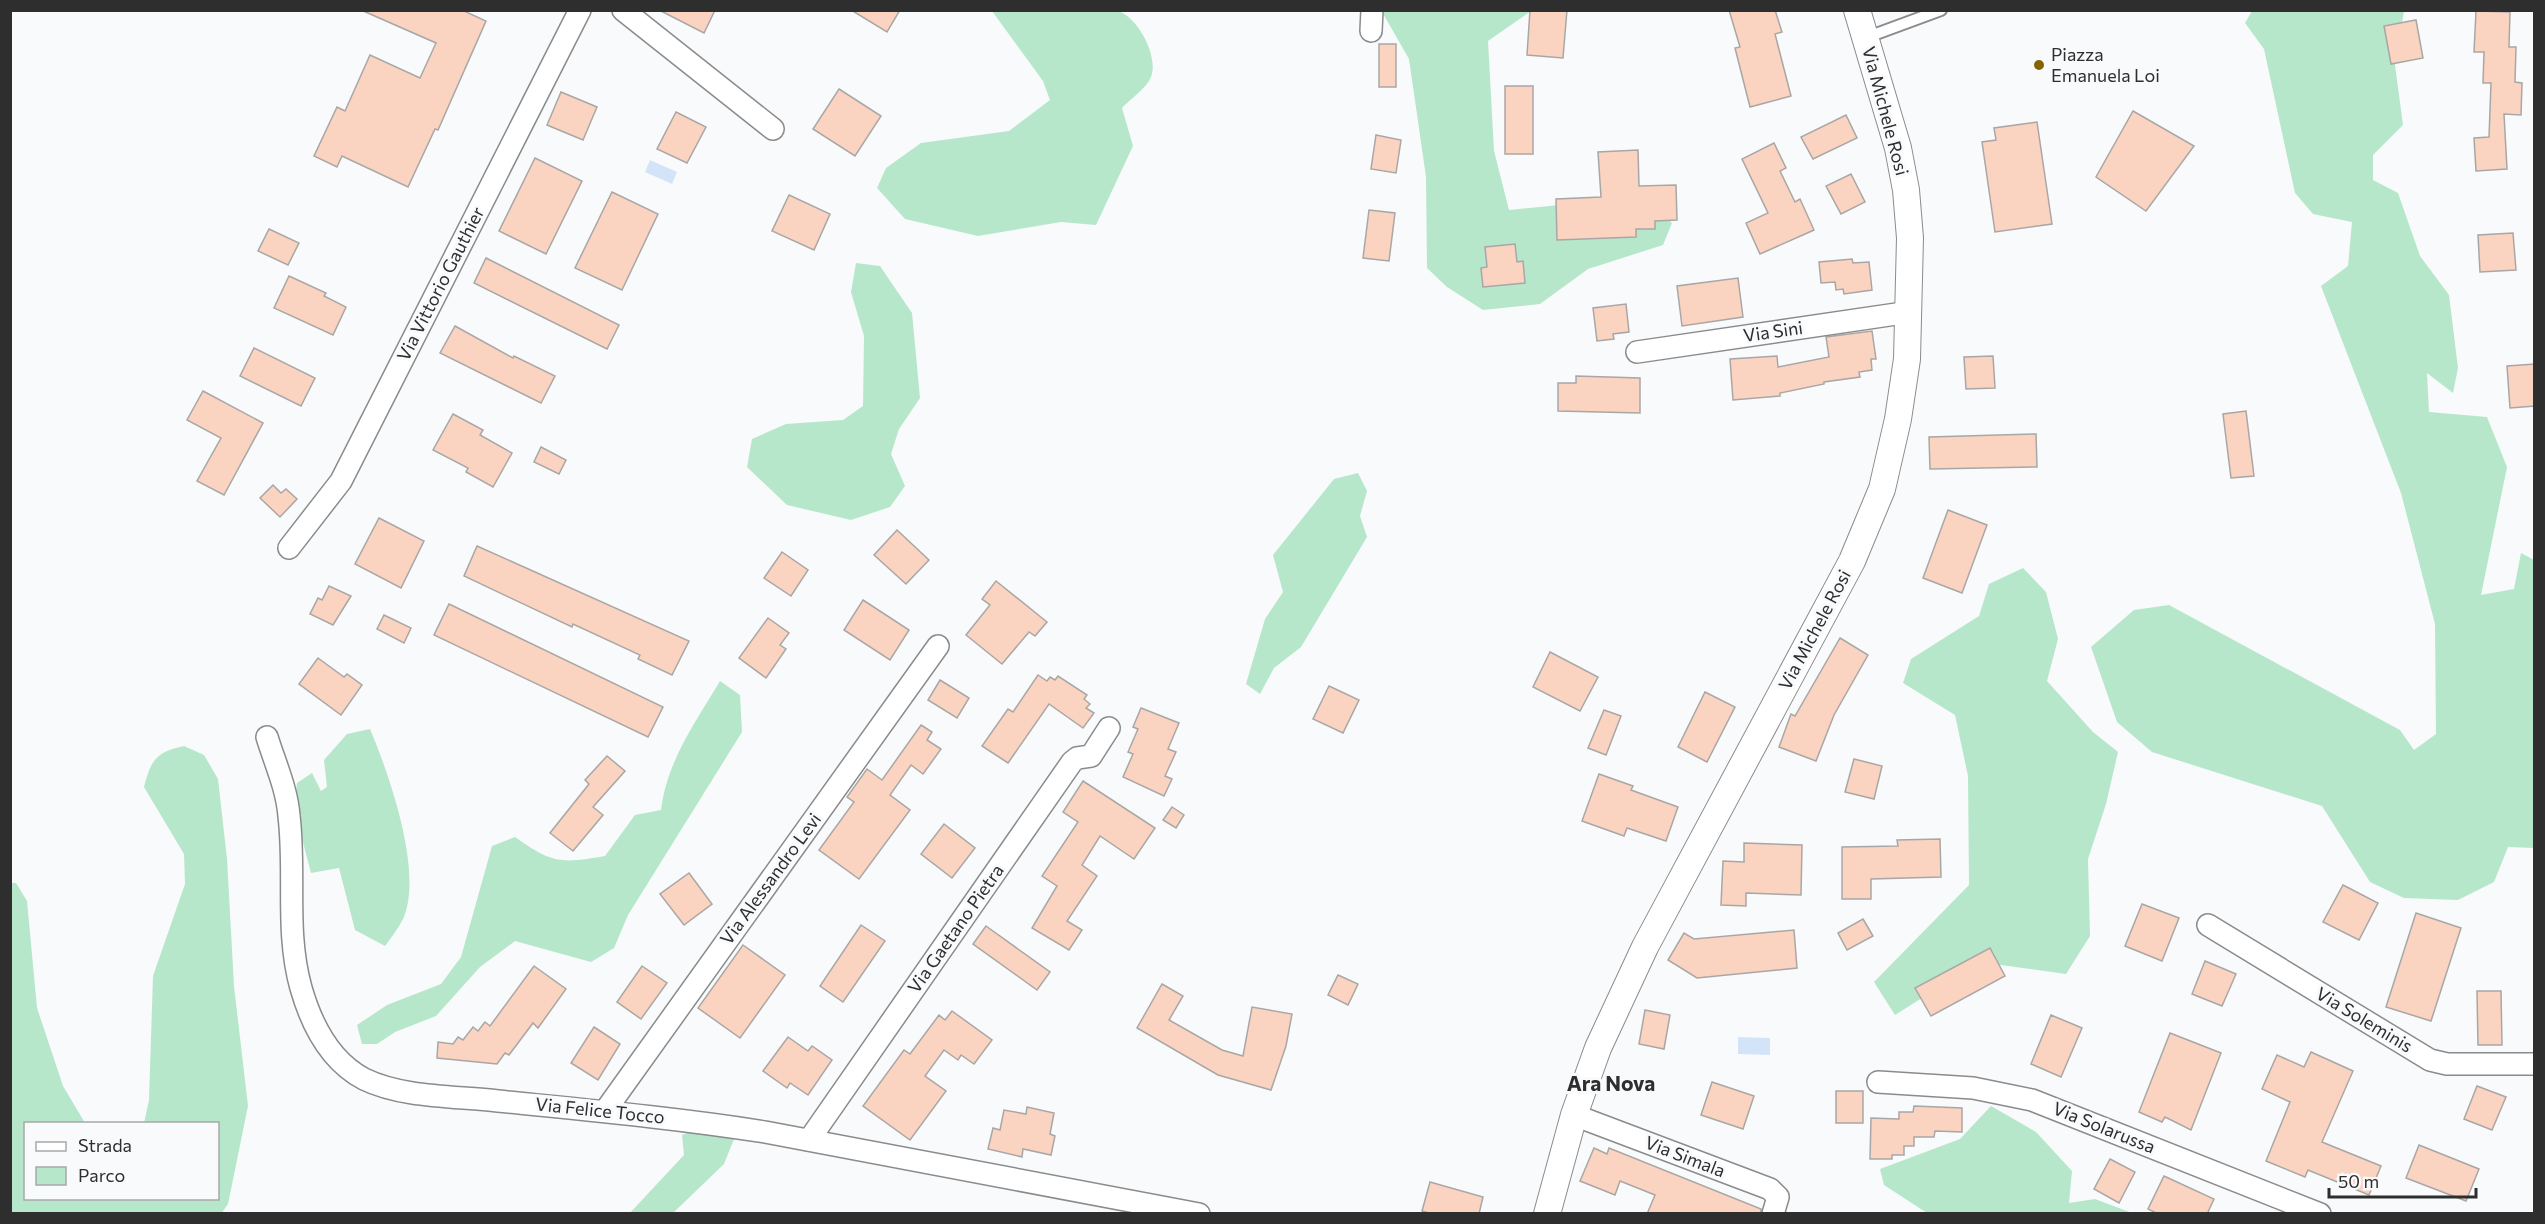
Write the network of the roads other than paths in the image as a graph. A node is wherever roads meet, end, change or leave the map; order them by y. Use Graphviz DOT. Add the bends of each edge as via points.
graph roads {
  1 [pos="580,10"];
  2 [pos="624,10"];
  3 [pos="1857,10"];
  4 [pos="1941,10"];
  5 [pos="1865,38"];
  6 [pos="773,129"];
  7 [pos="1910,312"];
  8 [pos="1636,352"];
  9 [pos="289,548"];
  10 [pos="938,646"];
  11 [pos="1109,728"];
  12 [pos="267,737"];
  13 [pos="2208,925"];
  14 [pos="2535,1064"];
  15 [pos="1878,1082"];
  16 [pos="604,1111"];
  17 [pos="1574,1115"];
  18 [pos="808,1140"];
  19 [pos="1199,1214"];
  20 [pos="1547,1214"];
  21 [pos="1773,1214"];
  22 [pos="2320,1214"];
  1 -- 9 [label="street, Via Vittorio Gauthier" via="341,481"];
  2 -- 6 [label="street"];
  3 -- 5 [label="street, Via Michele Rosi"];
  4 -- 5 [label="lane"];
  5 -- 7 [label="street, Via Michele Rosi" via="1903,169 1910,238"];
  7 -- 8 [label="street, Via Sini"];
  7 -- 17 [label="street, Via Michele Rosi" via="1898,419 1872,517 1645,947 1598,1048"];
  10 -- 16 [label="street, Via Alessandro Levi"];
  11 -- 18 [label="street, Via Gaetano Pietra" via="1091,756 1072,762"];
  12 -- 16 [label="street, Via Felice Tocco" via="289,813 290,918 295,964 308,1008 337,1057 365,1079 395,1089"];
  13 -- 14 [label="street, Via Soleminis" via="2430,1060 2447,1064"];
  15 -- 22 [label="street, Via Solarussa" via="1972,1088 2026,1098"];
  16 -- 18 [label="street, Via Felice Tocco" via="696,1121"];
  17 -- 20 [label="street, Via Michele Rosi"];
  17 -- 21 [label="street, Via Simala" via="1770,1189 1778,1197"];
  18 -- 19 [label="street, Via Felice Tocco"];
}
